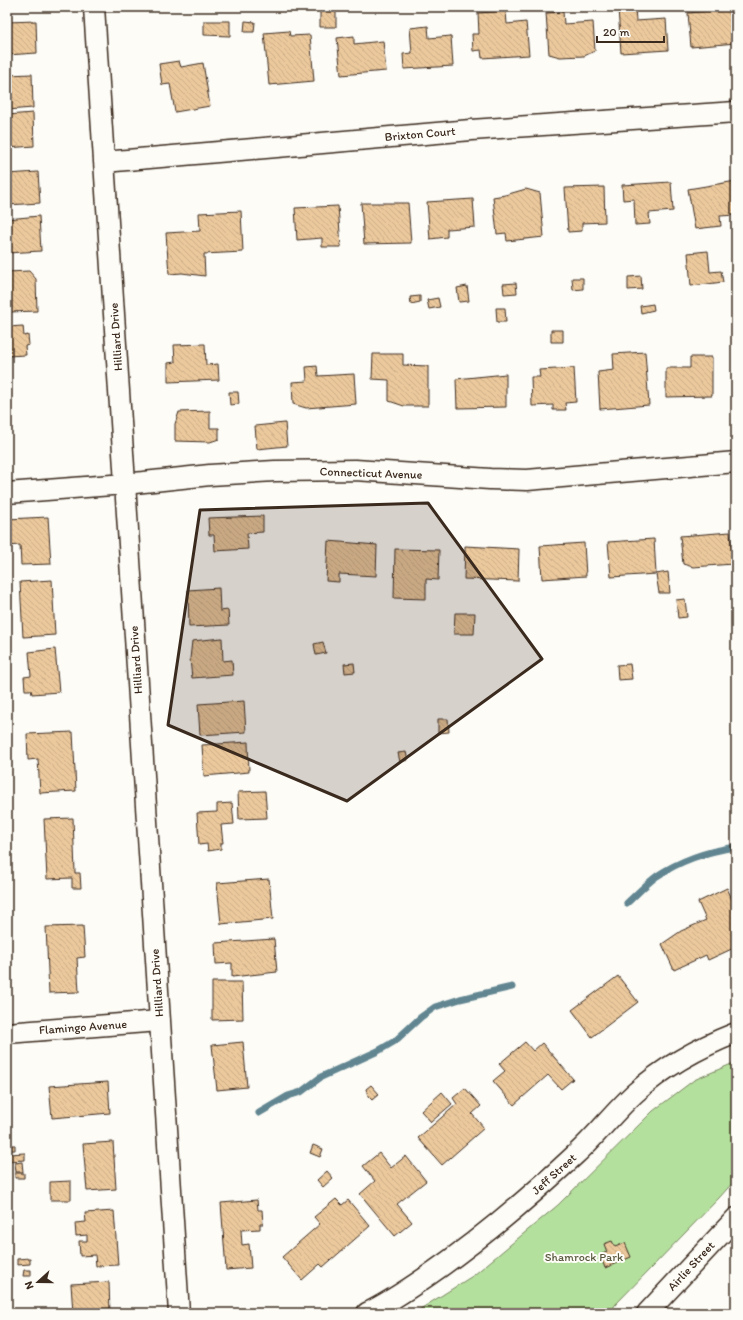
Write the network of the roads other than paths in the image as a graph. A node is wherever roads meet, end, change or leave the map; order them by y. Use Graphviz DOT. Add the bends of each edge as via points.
graph roads {
  1 [pos="94,7"];
  2 [pos="736,112"];
  3 [pos="104,162"];
  4 [pos="736,462"];
  5 [pos="125,484"];
  6 [pos="7,492"];
  7 [pos="160,1021"];
  8 [pos="7,1033"];
  9 [pos="736,1034"];
  10 [pos="736,1218"];
  11 [pos="179,1313"];
  12 [pos="367,1313"];
  13 [pos="647,1313"];
  1 -- 3 [label="street, Hilliard Drive"];
  2 -- 3 [label="street, Brixton Court" via="471,130"];
  3 -- 5 [label="street, Hilliard Drive"];
  4 -- 5 [label="street, Connecticut Avenue" via="527,480 325,470 210,475"];
  5 -- 6 [label="street, Connecticut Avenue"];
  5 -- 7 [label="street, Hilliard Drive"];
  7 -- 8 [label="street, Flamingo Avenue"];
  7 -- 11 [label="street, Hilliard Drive"];
  9 -- 12 [label="street, Jeff Street" via="680,1059 647,1082 540,1188 457,1256 406,1291"];
  10 -- 13 [label="street, Airlie Street"];
}
